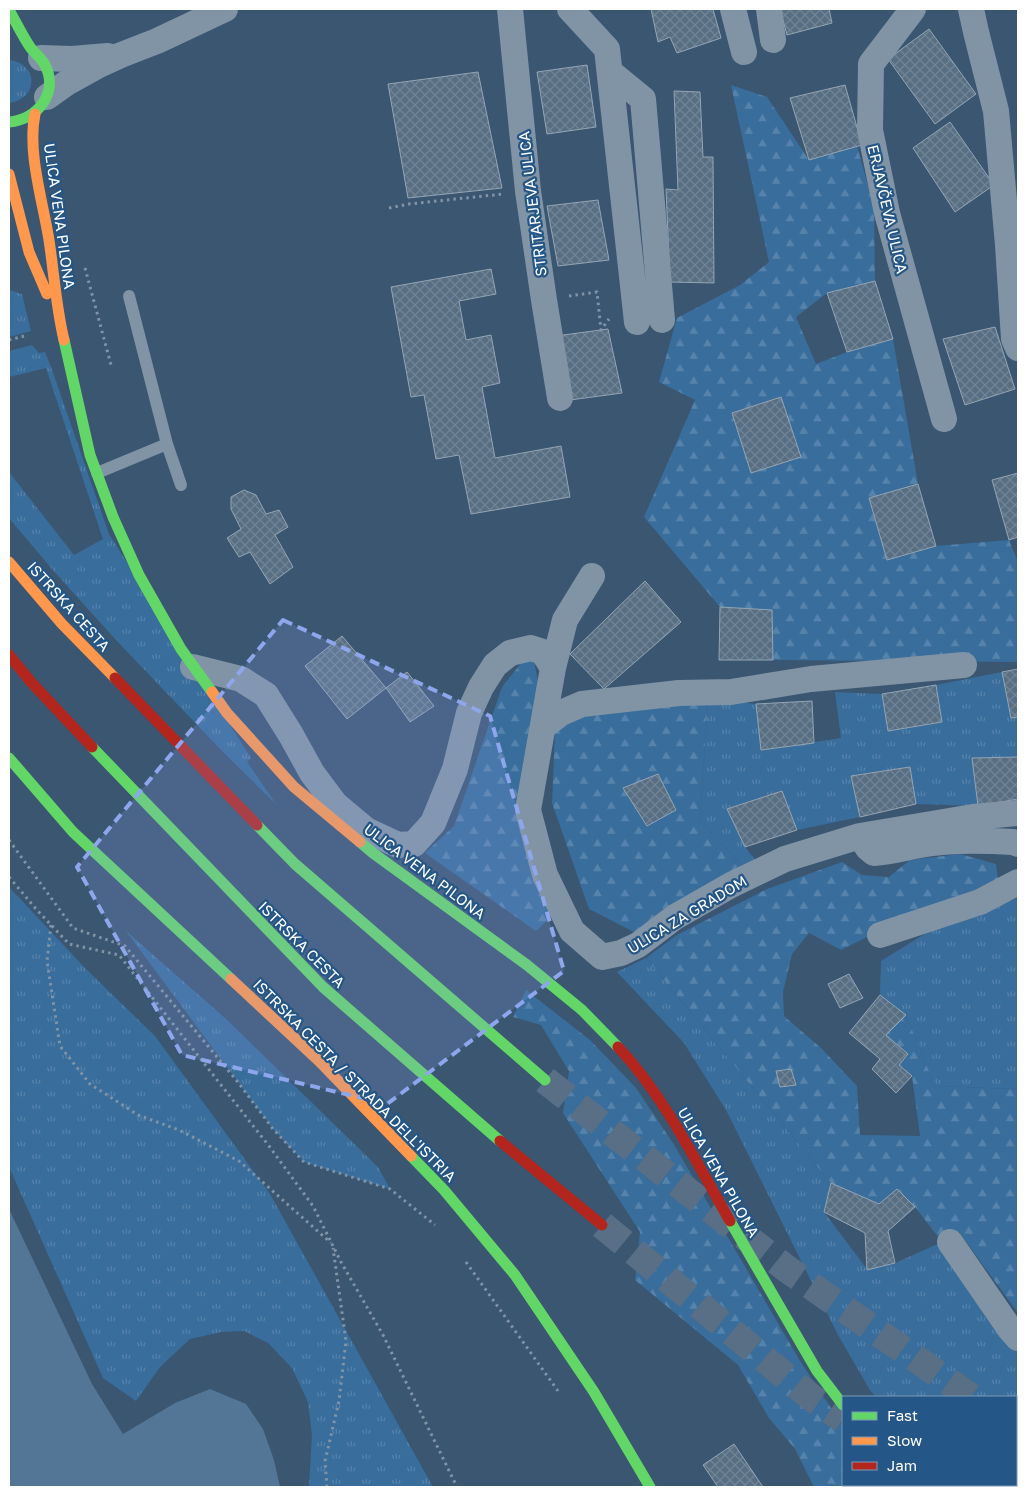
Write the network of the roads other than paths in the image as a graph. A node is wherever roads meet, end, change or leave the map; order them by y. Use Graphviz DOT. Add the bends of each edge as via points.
graph roads {
  1 [pos="225,9"];
  2 [pos="510,9"];
  3 [pos="570,9"];
  4 [pos="733,9"];
  5 [pos="769,9"];
  6 [pos="913,9"];
  7 [pos="971,9"];
  8 [pos="9,10"];
  9 [pos="773,40"];
  10 [pos="14,44"];
  11 [pos="744,52"];
  12 [pos="36,54"];
  13 [pos="121,55"];
  14 [pos="41,105"];
  15 [pos="9,122"];
  16 [pos="9,174"];
  17 [pos="130,296"];
  18 [pos="650,321"];
  19 [pos="60,323"];
  20 [pos="1018,348"];
  21 [pos="560,398"];
  22 [pos="944,419"];
  23 [pos="167,444"];
  24 [pos="97,473"];
  25 [pos="181,485"];
  26 [pos="9,562"];
  27 [pos="592,576"];
  28 [pos="9,655"];
  29 [pos="964,665"];
  30 [pos="193,667"];
  31 [pos="553,668"];
  32 [pos="543,727"];
  33 [pos="9,758"];
  34 [pos="1018,813"];
  35 [pos="860,836"];
  36 [pos="1018,844"];
  37 [pos="1018,882"];
  38 [pos="880,936"];
  39 [pos="545,1080"];
  40 [pos="602,1225"];
  41 [pos="950,1242"];
  42 [pos="1018,1338"];
  43 [pos="842,1404"];
  44 [pos="650,1487"];
  1 -- 13 [label="street" via="158,42"];
  2 -- 21 [label="street, STRITARJEVA ULICA" via="528,191"];
  3 -- 18 [label="street" via="607,48"];
  4 -- 11 [label="street"];
  5 -- 9 [label="street"];
  6 -- 22 [label="street, ERJAVČEVA ULICA" via="871,64 870,130 887,214"];
  7 -- 20 [label="street" via="996,110 1014,339"];
  8 -- 12 [label="main road, ULICA VENA PILONA"];
  10 -- 12 [label="main road"];
  12 -- 13 [label="street" via="72,59"];
  12 -- 14 [label="main road, ULICA VENA PILONA" via="48,70 50,83"];
  13 -- 14 [label="street" via="68,82"];
  14 -- 15 [label="main road" via="25,120"];
  14 -- 19 [label="main road, ULICA VENA PILONA" via="33,123 33,145"];
  16 -- 19 [label="main road, ULICA VENA PILONA" via="29,252"];
  17 -- 23 [label="lane"];
  19 -- 24 [label="main road, ULICA VENA PILONA"];
  23 -- 24 [label="lane"];
  23 -- 25 [label="lane"];
  24 -- 30 [label="main road, ULICA VENA PILONA" via="139,575"];
  26 -- 39 [label="main road, ISTRSKA CESTA" via="62,624 295,864"];
  27 -- 31 [label="street, ULICA ZA GRADOM" via="565,620"];
  28 -- 40 [label="main road, ISTRSKA CESTA" via="125,783 323,987 475,1121"];
  29 -- 32 [label="street" via="811,679 730,692 679,693 582,704 560,713"];
  30 -- 31 [label="street" via="241,679 266,695 312,774 335,804 366,830 398,845 414,844 433,823 455,769 469,713 495,665 510,653 531,648 543,652"];
  30 -- 43 [label="main road, ULICA VENA PILONA" via="227,713 294,787 373,853 527,965 582,1010 629,1059 665,1108 818,1371"];
  31 -- 32 [label="street, ULICA ZA GRADOM"];
  32 -- 35 [label="street, ULICA ZA GRADOM" via="528,810 545,875 572,931 602,957 621,954 638,945 675,917 785,859"];
  33 -- 44 [label="main road, ISTRSKA CESTA / STRADA DELL'ISTRIA" via="73,832 319,1062 444,1190 515,1275 594,1392"];
  34 -- 35 [label="street, ULICA ZA GRADOM" via="973,817"];
  35 -- 36 [label="street" via="874,853 921,844 976,840"];
  37 -- 38 [label="street" via="980,902"];
  41 -- 42 [label="street"];
}
